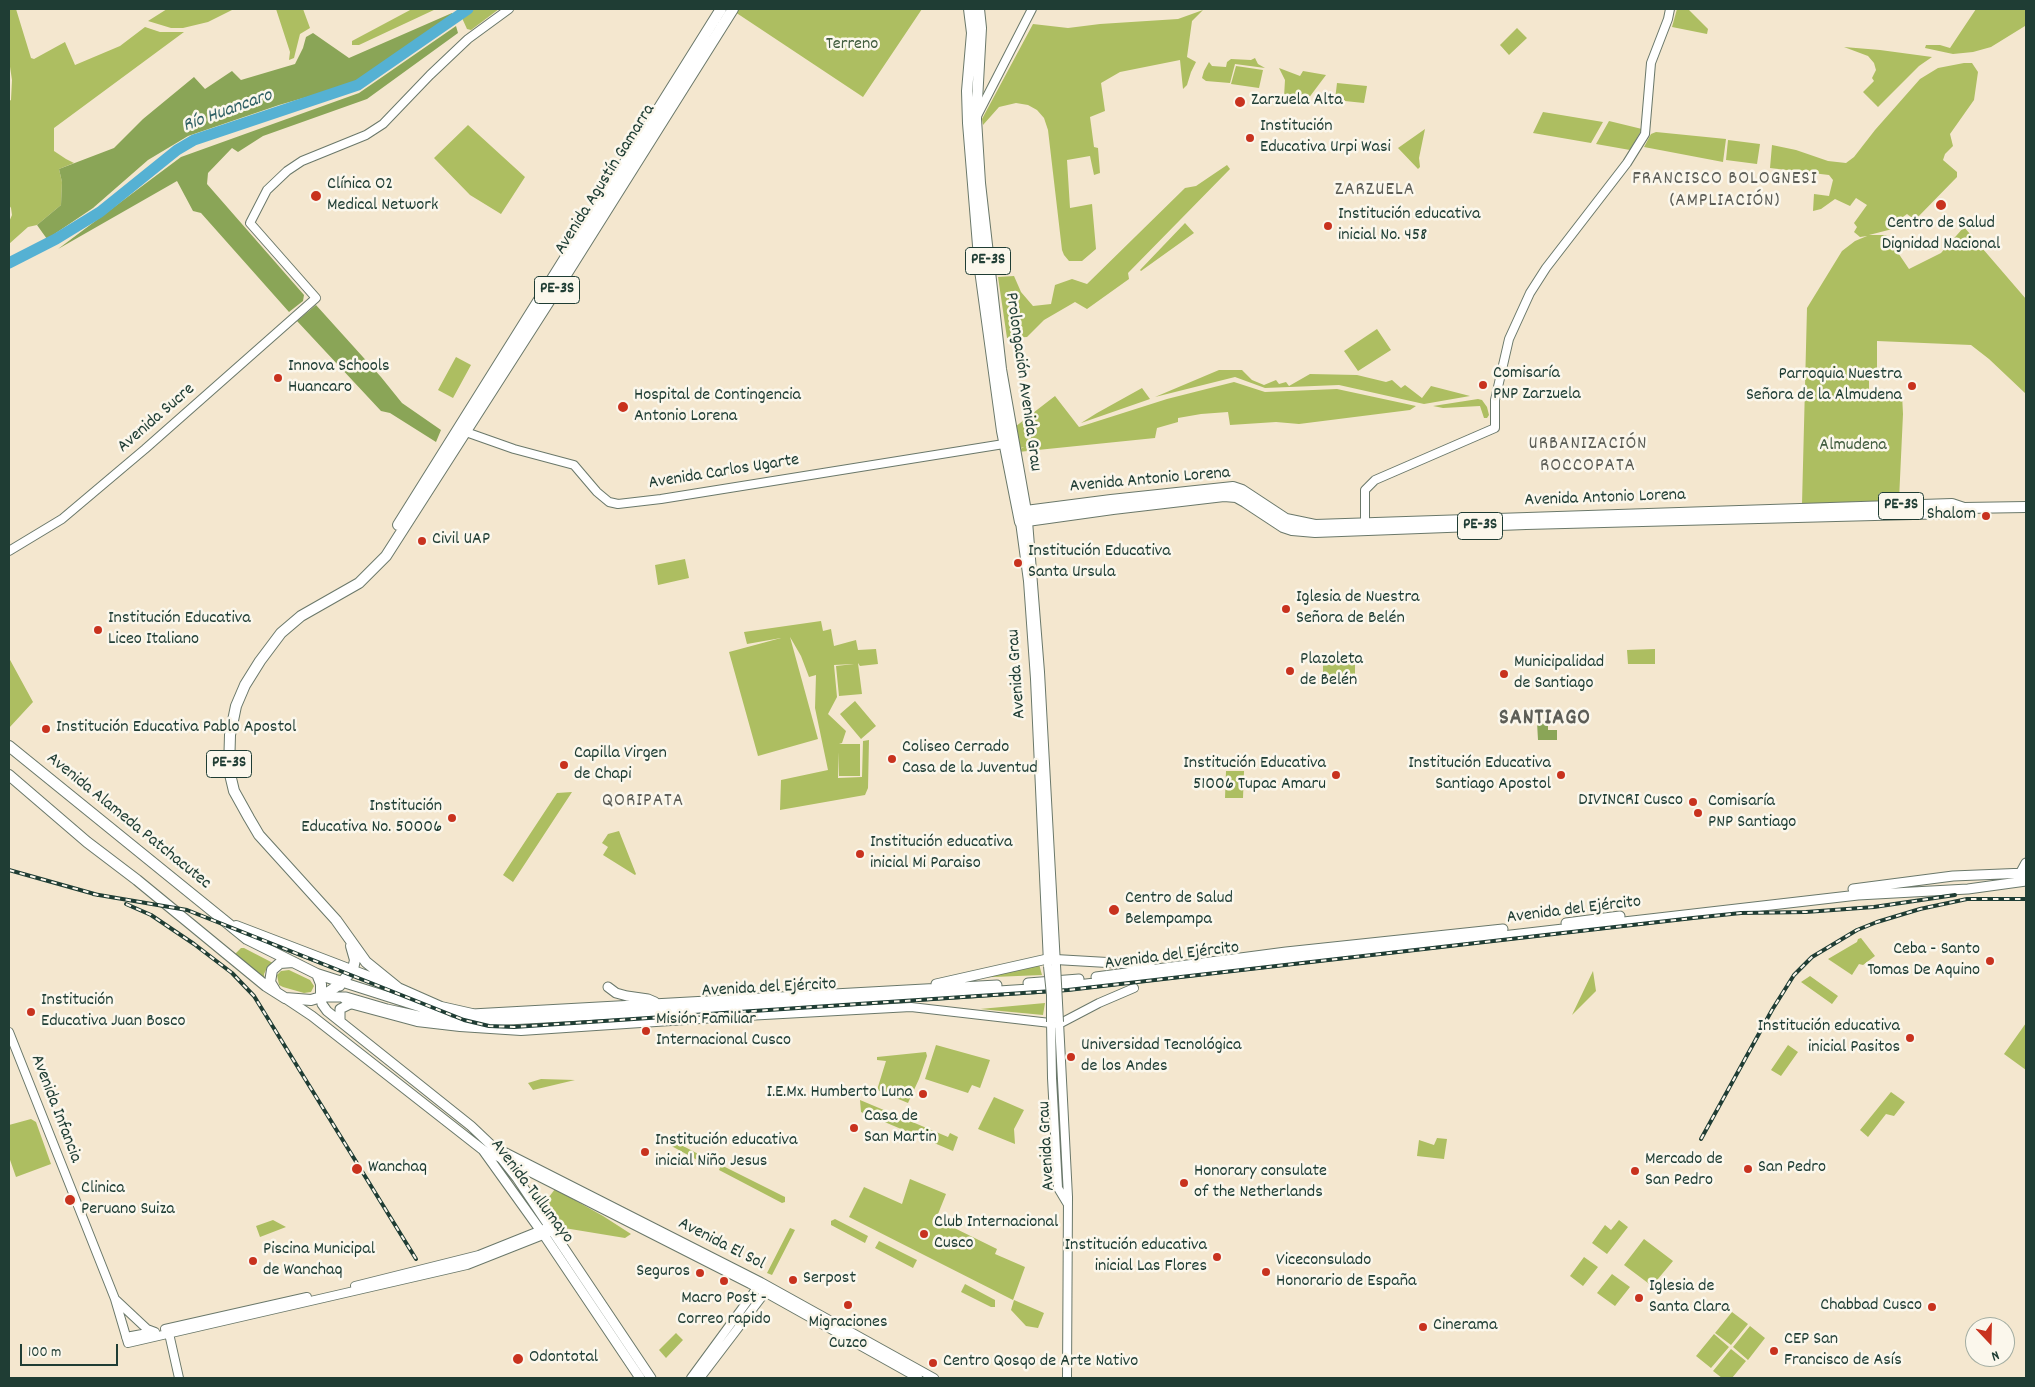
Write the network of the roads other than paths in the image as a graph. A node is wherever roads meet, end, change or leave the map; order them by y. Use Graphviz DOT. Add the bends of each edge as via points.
graph roads {
  1 [pos="509,9"];
  2 [pos="721,9"];
  3 [pos="733,9"];
  4 [pos="969,9"];
  5 [pos="979,9"];
  6 [pos="1032,9"];
  7 [pos="1670,9"];
  8 [pos="972,121"];
  9 [pos="614,188"];
  10 [pos="462,431"];
  11 [pos="1009,443"];
  12 [pos="1015,501"];
  13 [pos="2026,507"];
  14 [pos="1023,516"];
  15 [pos="1365,526"];
  16 [pos="9,551"];
  17 [pos="9,746"];
  18 [pos="9,774"];
  19 [pos="2026,863"];
  20 [pos="2024,877"];
  21 [pos="228,923"];
  22 [pos="347,936"];
  23 [pos="294,962"];
  24 [pos="1052,962"];
  25 [pos="1170,967"];
  26 [pos="353,969"];
  27 [pos="317,974"];
  28 [pos="342,982"];
  29 [pos="608,987"];
  30 [pos="398,988"];
  31 [pos="1134,988"];
  32 [pos="911,989"];
  33 [pos="282,996"];
  34 [pos="340,996"];
  35 [pos="321,999"];
  36 [pos="350,1004"];
  37 [pos="657,1004"];
  38 [pos="411,1014"];
  39 [pos="472,1014"];
  40 [pos="388,1015"];
  41 [pos="340,1021"];
  42 [pos="1055,1023"];
  43 [pos="9,1032"];
  44 [pos="487,1148"];
  45 [pos="501,1158"];
  46 [pos="527,1171"];
  47 [pos="517,1178"];
  48 [pos="546,1232"];
  49 [pos="759,1285"];
  50 [pos="767,1290"];
  51 [pos="115,1299"];
  52 [pos="169,1331"];
  53 [pos="155,1332"];
  54 [pos="127,1340"];
  55 [pos="179,1378"];
  56 [pos="640,1378"];
  57 [pos="650,1378"];
  58 [pos="691,1378"];
  59 [pos="700,1378"];
  60 [pos="918,1378"];
  61 [pos="934,1378"];
  62 [pos="1067,1378"];
  1 -- 16 [label="street, Avenida Sucre" via="468,40 383,124 366,135 302,161 267,190 250,224 316,298 62,519"];
  2 -- 9 [label="highway, Avenida Agustín Gamarra / PE-3S"];
  3 -- 9 [label="highway, Avenida Agustín Gamarra / PE-3S"];
  4 -- 8 [label="highway, Prolongación Avenida Grau / PE-3S" via="972,33 967,91"];
  5 -- 8 [label="highway, Prolongación Avenida Grau / PE-3S" via="981,28"];
  6 -- 8 [label="street"];
  7 -- 15 [label="street" via="1651,63 1645,134 1530,293 1509,339 1495,400 1495,428 1375,480 1365,490"];
  8 -- 11 [label="highway, Prolongación Avenida Grau / PE-3S" via="980,270 992,371"];
  9 -- 10 [label="highway, Avenida Agustín Gamarra / PE-3S"];
  10 -- 11 [label="street, Avenida Carlos Ugarte" via="574,465 597,492 609,502 618,504"];
  10 -- 22 [label="highway, Avenida Agustín Gamarra / PE-3S" via="386,556 359,583 301,616 281,633 260,660 236,706 230,735 229,770 234,791 259,835"];
  11 -- 12 [label="highway, Prolongación Avenida Grau / PE-3S"];
  11 -- 14 [label="highway, Prolongación Avenida Grau / PE-3S"];
  12 -- 14 [label="highway, Avenida Grau / PE-3S"];
  13 -- 15 [label="highway, Avenida Antonio Lorena / PE-3S" via="1964,508 1952,504"];
  14 -- 15 [label="highway, Avenida Antonio Lorena / PE-3S" via="1224,496 1236,497 1292,530 1315,532"];
  14 -- 24 [label="street, Avenida Grau" via="1040,672"];
  17 -- 21 [label="highway, Avenida Alameda Patchacutec"];
  18 -- 33 [label="highway, Avenida Tullumayo" via="87,842"];
  19 -- 20 [label="main road"];
  20 -- 25 [label="main road, Avenida del Ejército" via="1953,876 1587,922"];
  20 -- 38 [label="main road, Avenida del Ejército" via="1961,890 1839,897 1060,987 489,1021 452,1022"];
  21 -- 23 [label="highway, Avenida Alameda Patchacutec" via="255,944"];
  21 -- 26 [label="highway"];
  22 -- 26 [label="highway, PE-3S" via="354,954"];
  22 -- 30 [label="highway" via="366,962"];
  23 -- 27 [label="highway"];
  23 -- 33 [label="highway" via="280,963 271,972 270,982"];
  24 -- 25 [label="main road"];
  24 -- 32 [label="main road"];
  24 -- 42 [label="street, Avenida Grau, bridge"];
  25 -- 32 [label="main road, Avenida del Ejército" via="1062,983"];
  26 -- 28 [label="highway"];
  26 -- 30 [label="highway"];
  27 -- 28 [label="highway, Avenida del Ejército"];
  27 -- 35 [label="highway" via="322,984"];
  28 -- 34 [label="main road"];
  28 -- 35 [label="highway"];
  28 -- 39 [label="main road, Avenida del Ejército" via="433,1011"];
  29 -- 37 [label="main road" via="616,993"];
  30 -- 39 [label="highway" via="441,1008"];
  31 -- 42 [label="street"];
  32 -- 37 [label="main road, Avenida del Ejército"];
  33 -- 35 [label="highway"];
  33 -- 44 [label="main road, Avenida Tullumayo"];
  34 -- 35 [label="main road, Avenida del Ejército"];
  34 -- 36 [label="street"];
  34 -- 38 [label="main road, Avenida del Ejército"];
  35 -- 41 [label="main road, Avenida Tullumayo" via="323,1006"];
  36 -- 40 [label="street, Avenida del Ejército"];
  36 -- 41 [label="main road" via="340,1009"];
  37 -- 39 [label="main road, Avenida del Ejército"];
  38 -- 40 [label="main road"];
  40 -- 42 [label="street, Avenida del Ejército" via="426,1023 521,1031 911,1008"];
  41 -- 44 [label="main road, Avenida Tullumayo" via="471,1126"];
  42 -- 62 [label="street, Avenida Grau" via="1052,1078 1058,1188 1067,1203"];
  43 -- 51 [label="street, Avenida Infancia"];
  44 -- 45 [label="main road, Avenida Tullumayo"];
  44 -- 48 [label="main road, Avenida Tullumayo"];
  44 -- 49 [label="street, Avenida El Sol"];
  45 -- 46 [label="street, Avenida El Sol"];
  45 -- 47 [label="main road, Avenida Tullumayo"];
  46 -- 47 [label="main road" via="518,1172"];
  46 -- 49 [label="street, Avenida El Sol"];
  47 -- 48 [label="main road, Avenida Tullumayo"];
  48 -- 52 [label="street" via="515,1239 471,1257"];
  48 -- 52 [label="street" via="467,1265"];
  48 -- 56 [label="main road, Avenida Tullumayo"];
  48 -- 57 [label="main road, Avenida Tullumayo"];
  49 -- 50 [label="street, Avenida El Sol"];
  49 -- 58 [label="street"];
  50 -- 59 [label="street"];
  50 -- 60 [label="street, Avenida El Sol"];
  50 -- 61 [label="street, Avenida El Sol"];
  51 -- 53 [label="street"];
  51 -- 54 [label="street, Avenida Infancia"];
  52 -- 53 [label="street"];
  52 -- 54 [label="street"];
  52 -- 55 [label="street"];
  53 -- 54 [label="street"];
}
